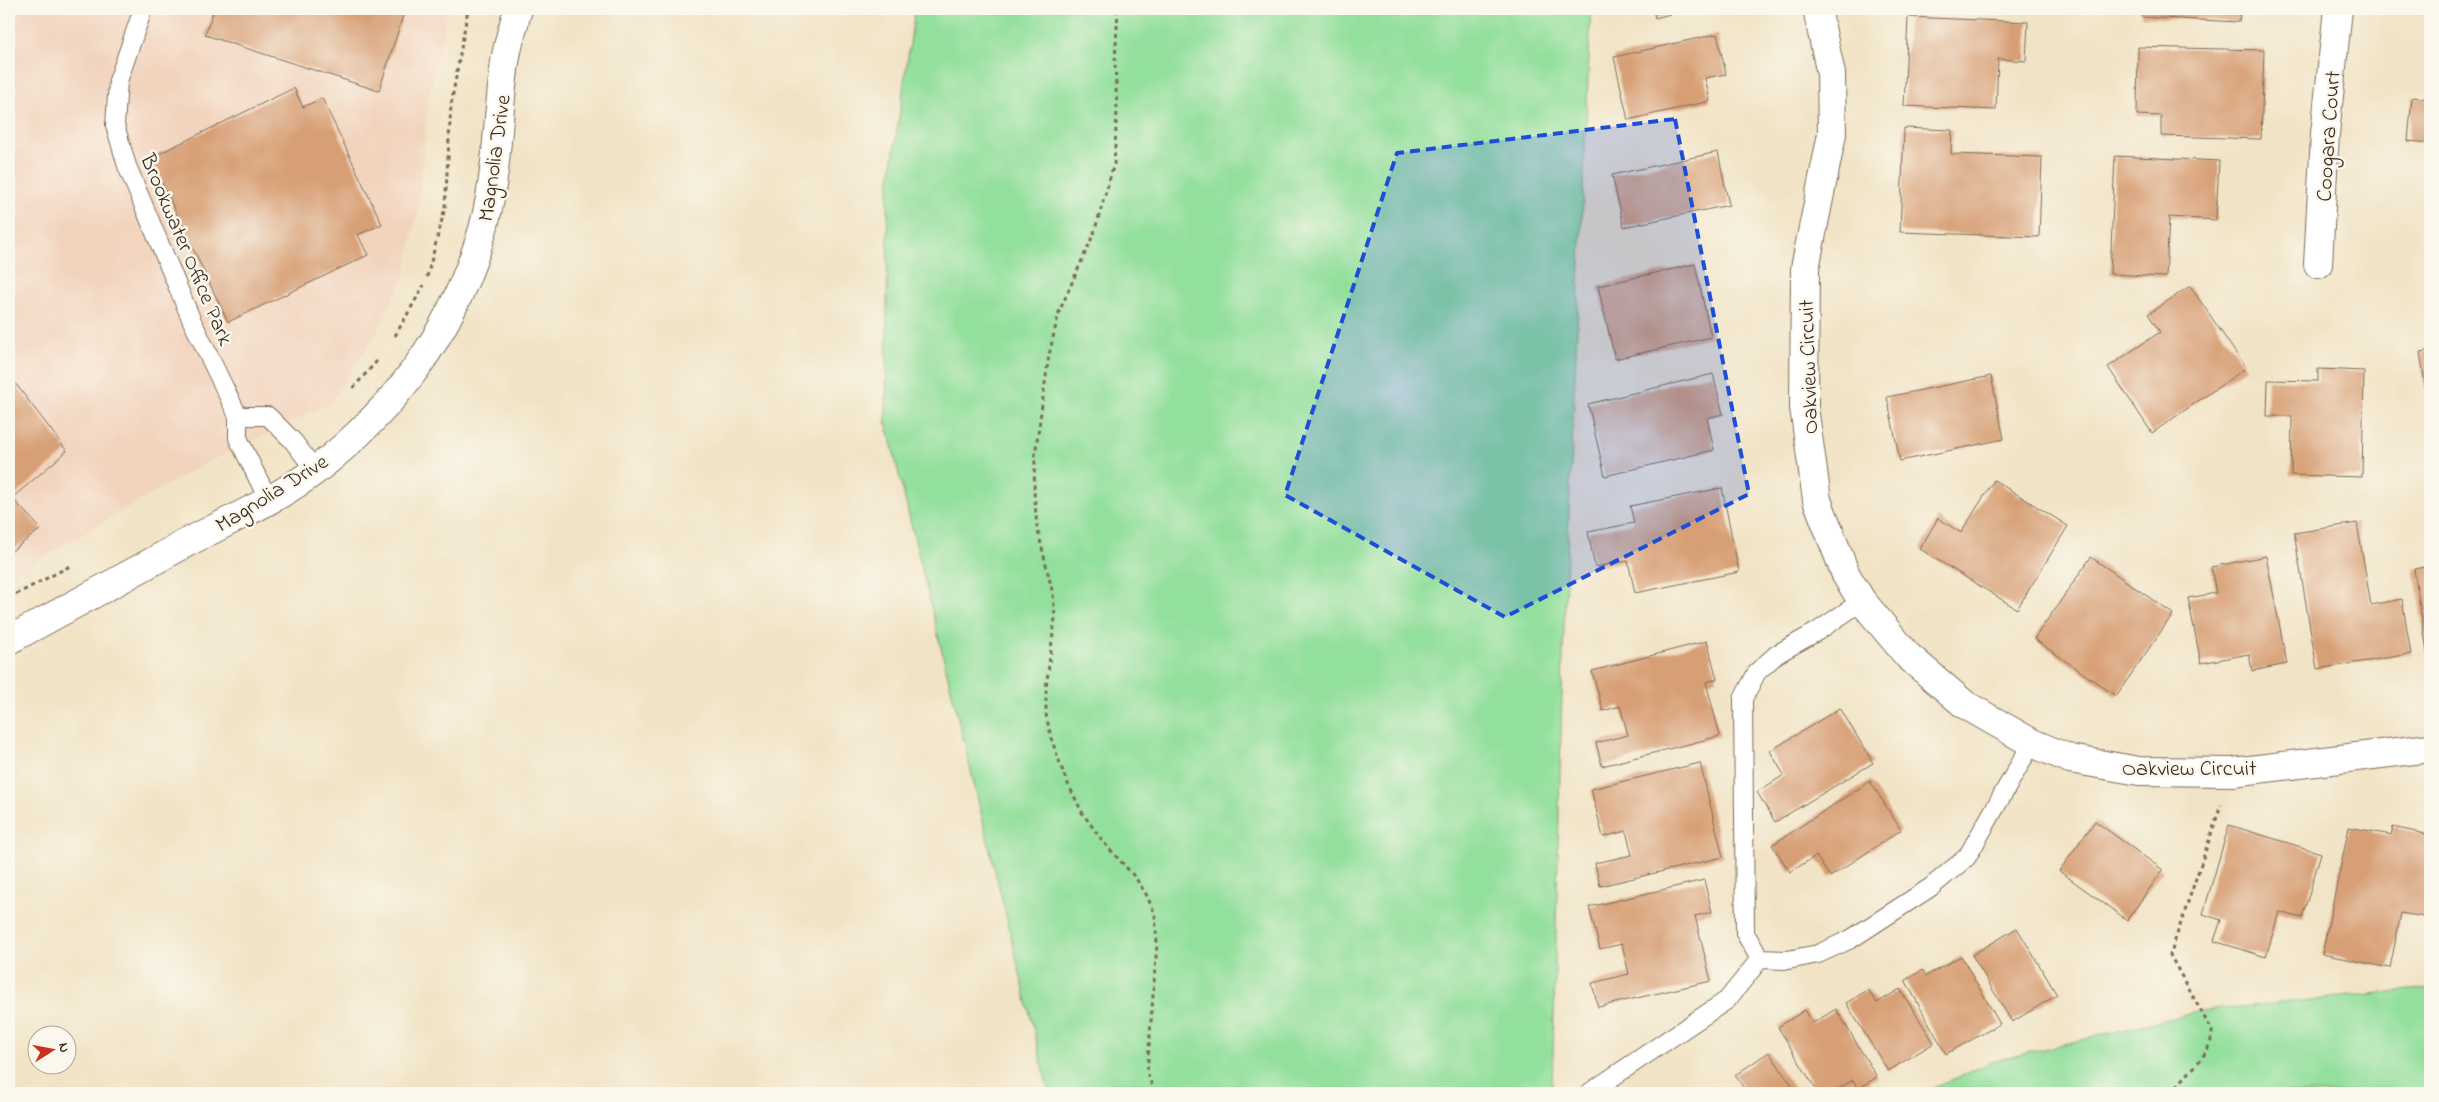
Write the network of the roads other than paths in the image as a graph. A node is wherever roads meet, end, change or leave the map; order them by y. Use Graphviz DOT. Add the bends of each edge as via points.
graph roads {
  1 [pos="143,9"];
  2 [pos="518,9"];
  3 [pos="1817,9"];
  4 [pos="2338,9"];
  5 [pos="2318,264"];
  6 [pos="238,416"];
  7 [pos="315,470"];
  8 [pos="268,499"];
  9 [pos="1862,601"];
  10 [pos="9,640"];
  11 [pos="2032,743"];
  12 [pos="2430,748"];
  13 [pos="1760,959"];
  14 [pos="1589,1093"];
  1 -- 6 [label="lane, Brookwater Office Park" via="118,81 115,125 126,166 192,321"];
  2 -- 7 [label="street, Magnolia Drive" via="506,55 492,195 480,241 463,285 438,337 415,373 379,414"];
  3 -- 9 [label="street, Oakview Circuit" via="1831,74 1832,134 1805,268 1804,407 1817,500 1846,575"];
  4 -- 5 [label="street, Coogara Court"];
  6 -- 7 [label="lane" via="268,416"];
  6 -- 8 [label="lane, Brookwater Office Park" via="238,438"];
  7 -- 8 [label="street, Magnolia Drive"];
  8 -- 10 [label="street, Magnolia Drive"];
  9 -- 11 [label="street, Oakview Circuit" via="1908,656 1964,704"];
  9 -- 13 [label="lane" via="1776,654 1757,672 1744,699 1745,933"];
  11 -- 12 [label="street, Oakview Circuit" via="2070,759 2139,771 2233,772"];
  11 -- 13 [label="lane" via="1967,857 1931,887 1851,939 1818,954 1788,960"];
  13 -- 14 [label="lane" via="1727,1000"];
}
